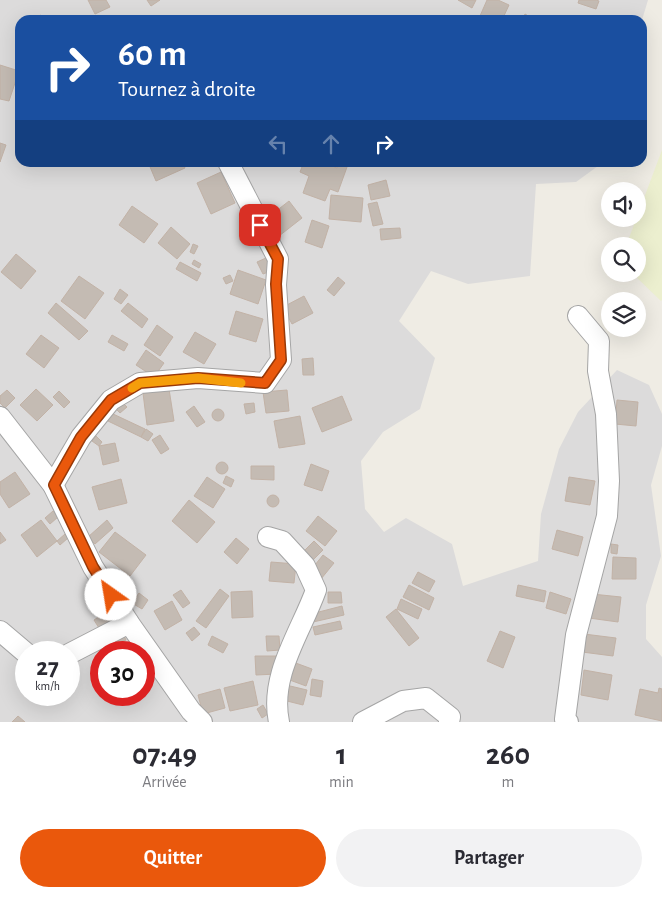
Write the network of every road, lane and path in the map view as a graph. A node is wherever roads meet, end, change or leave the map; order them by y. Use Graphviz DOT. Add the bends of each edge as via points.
graph roads {
  1 [pos="231,167"];
  2 [pos="578,316"];
  3 [pos="0,417"];
  4 [pos="54,485"];
  5 [pos="268,538"];
  6 [pos="129,623"];
  7 [pos="0,632"];
  8 [pos="15,644"];
  9 [pos="80,648"];
  10 [pos="202,722"];
  11 [pos="279,722"];
  12 [pos="363,722"];
  13 [pos="449,722"];
  14 [pos="568,722"];
  1 -- 4 [label="street" via="278,259 276,284 281,360 265,383 198,378 140,383 111,400 81,437"];
  2 -- 14 [label="street" via="598,341 598,371 606,414 610,481 607,516 576,634 565,719"];
  3 -- 4 [label="street"];
  4 -- 6 [label="street" via="93,567"];
  5 -- 11 [label="street" via="282,541 305,566 316,590 280,677"];
  6 -- 9 [label="street"];
  6 -- 10 [label="street"];
  7 -- 8 [label="street"];
  12 -- 13 [label="street" via="403,701 426,698 450,717"];
}
